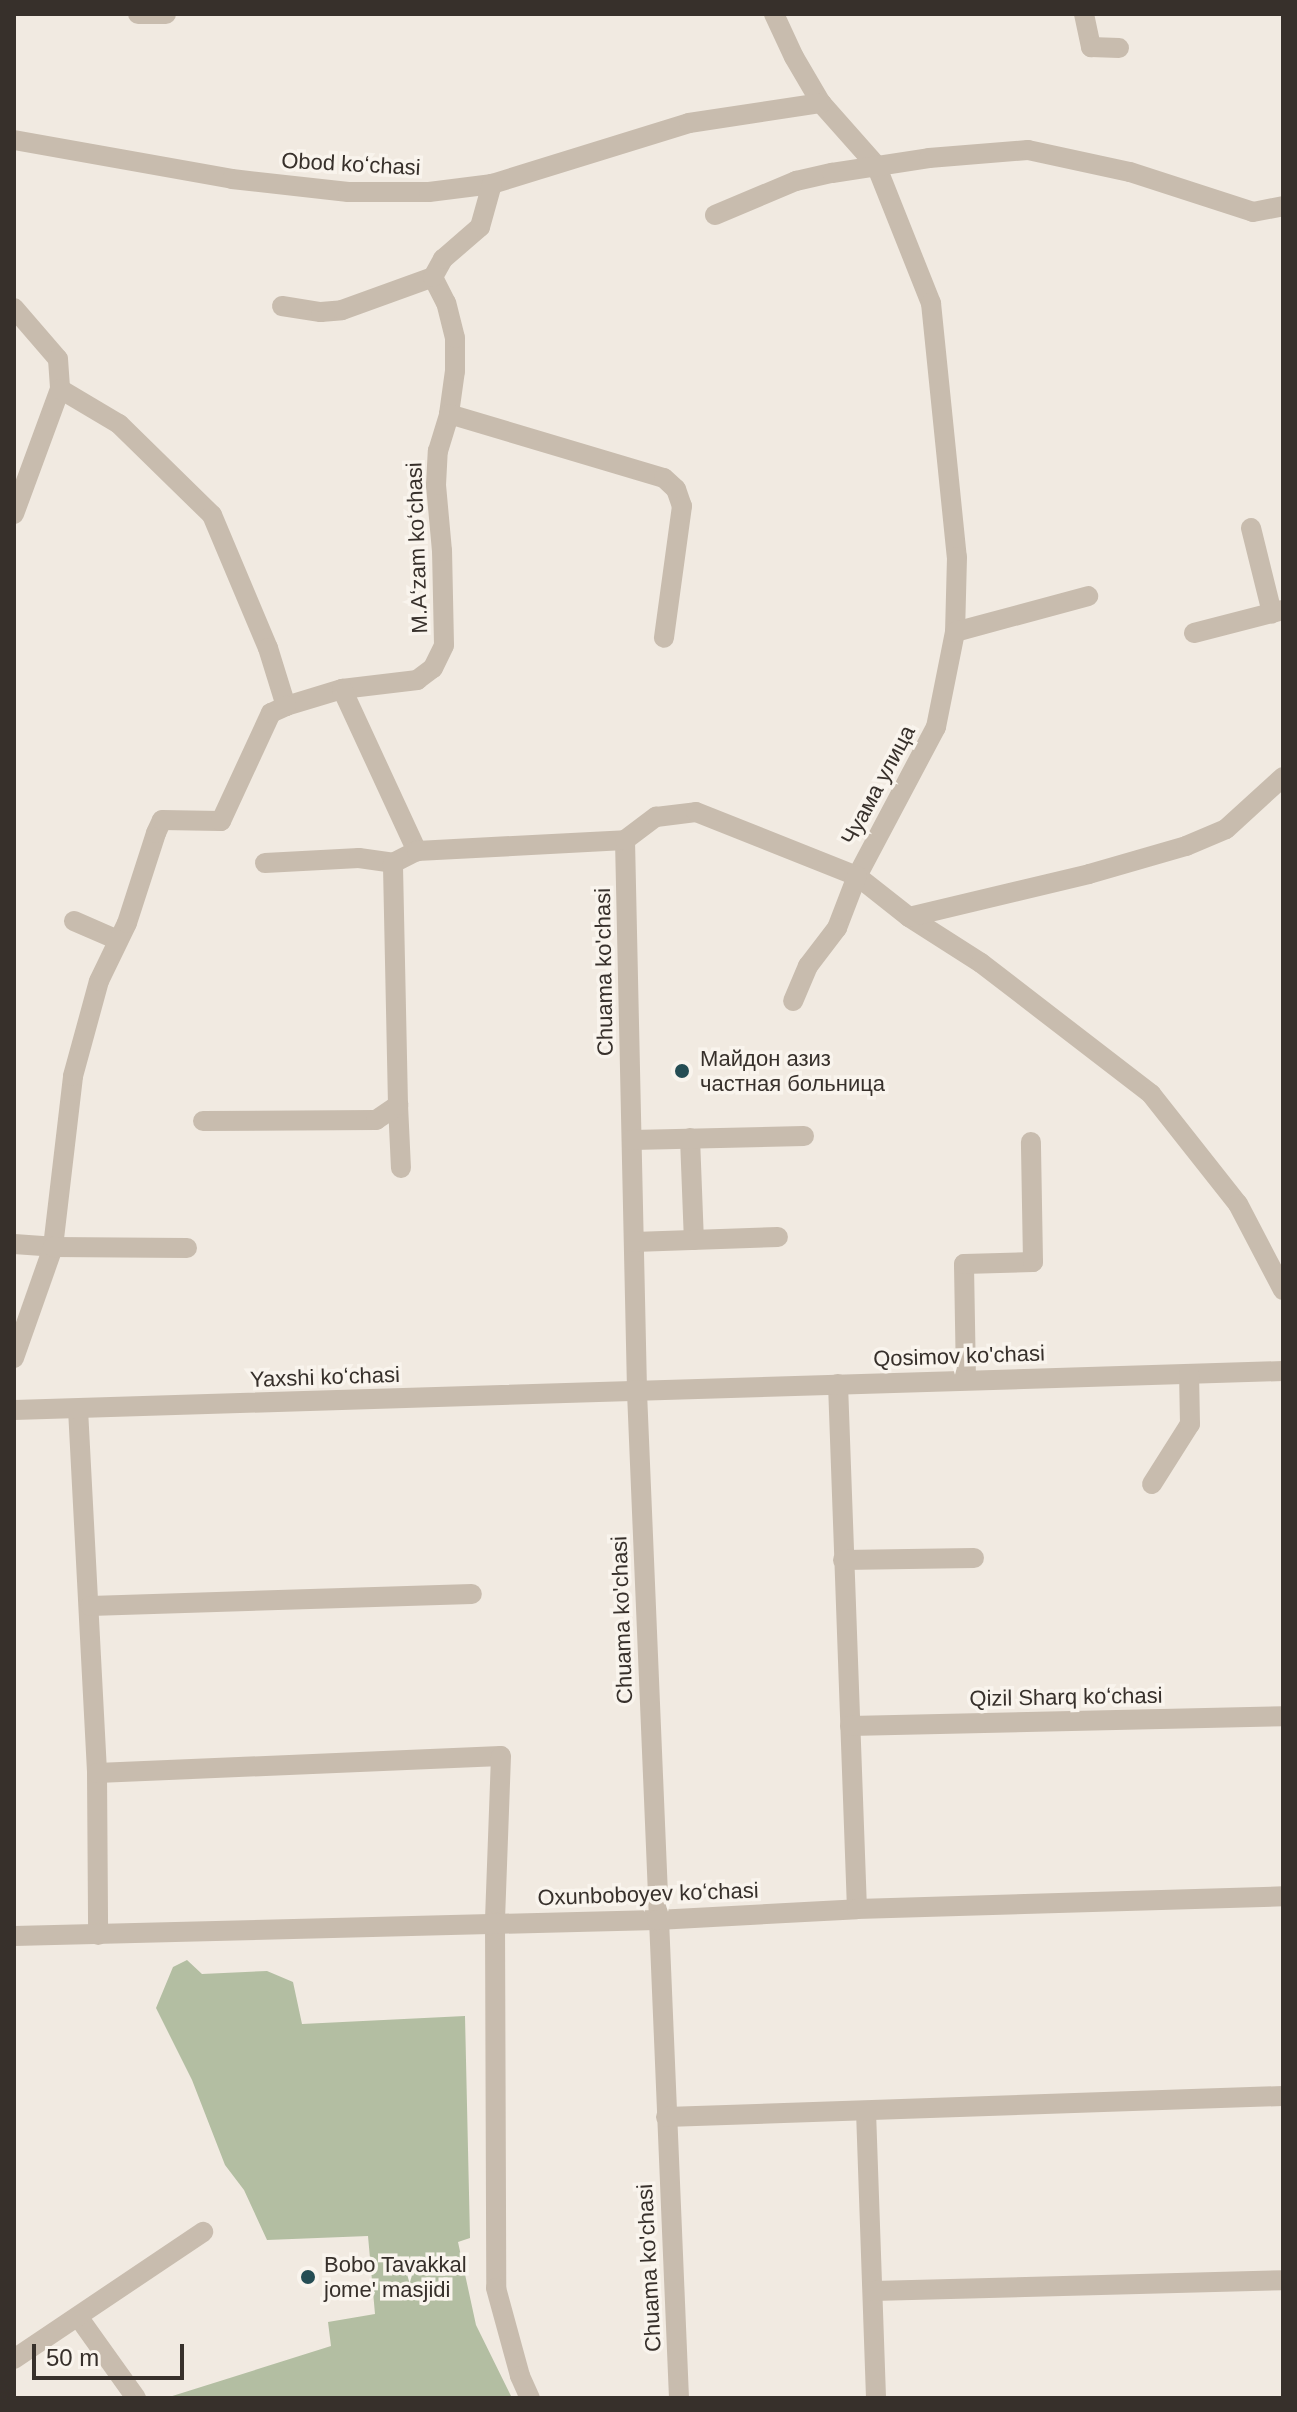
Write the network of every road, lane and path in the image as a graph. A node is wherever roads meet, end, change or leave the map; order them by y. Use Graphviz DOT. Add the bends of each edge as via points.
graph roads {
  1 [pos="138,14"];
  2 [pos="166,14"];
  3 [pos="774,14"];
  4 [pos="1084,14"];
  5 [pos="1119,48"];
  6 [pos="821,103"];
  7 [pos="14,140"];
  8 [pos="876,165"];
  9 [pos="492,184"];
  10 [pos="1283,206"];
  11 [pos="715,215"];
  12 [pos="433,277"];
  13 [pos="282,306"];
  14 [pos="14,308"];
  15 [pos="60,389"];
  16 [pos="449,414"];
  17 [pos="14,514"];
  18 [pos="1251,528"];
  19 [pos="1088,596"];
  20 [pos="1277,612"];
  21 [pos="955,632"];
  22 [pos="1194,633"];
  23 [pos="664,638"];
  24 [pos="342,689"];
  25 [pos="286,706"];
  26 [pos="1283,777"];
  27 [pos="625,840"];
  28 [pos="417,851"];
  29 [pos="265,863"];
  30 [pos="393,863"];
  31 [pos="857,876"];
  32 [pos="909,917"];
  33 [pos="74,921"];
  34 [pos="118,940"];
  35 [pos="793,1001"];
  36 [pos="398,1105"];
  37 [pos="203,1121"];
  38 [pos="804,1136"];
  39 [pos="690,1138"];
  40 [pos="632,1140"];
  41 [pos="1031,1142"];
  42 [pos="401,1168"];
  43 [pos="778,1237"];
  44 [pos="694,1240"];
  45 [pos="634,1242"];
  46 [pos="14,1244"];
  47 [pos="53,1247"];
  48 [pos="187,1248"];
  49 [pos="1283,1290"];
  50 [pos="14,1358"];
  51 [pos="1283,1371"];
  52 [pos="1189,1374"];
  53 [pos="966,1380"];
  54 [pos="838,1384"];
  55 [pos="637,1392"];
  56 [pos="78,1409"];
  57 [pos="14,1410"];
  58 [pos="1152,1484"];
  59 [pos="974,1558"];
  60 [pos="843,1560"];
  61 [pos="472,1594"];
  62 [pos="90,1606"];
  63 [pos="1283,1716"];
  64 [pos="850,1726"];
  65 [pos="97,1773"];
  66 [pos="1283,1896"];
  67 [pos="857,1909"];
  68 [pos="657,1920"];
  69 [pos="495,1922"];
  70 [pos="98,1935"];
  71 [pos="14,1936"];
  72 [pos="1283,2096"];
  73 [pos="866,2111"];
  74 [pos="666,2117"];
  75 [pos="203,2232"];
  76 [pos="1283,2280"];
  77 [pos="873,2291"];
  78 [pos="79,2318"];
  79 [pos="14,2359"];
  80 [pos="136,2398"];
  81 [pos="530,2398"];
  82 [pos="679,2398"];
  83 [pos="876,2398"];
  1 -- 2 [label="street"];
  3 -- 6 [label="street, Чуама улица"];
  4 -- 5 [label="street" via="1091,47"];
  6 -- 8 [label="street, Чуама улица"];
  6 -- 9 [label="street, Obod koʻchasi" via="689,123"];
  7 -- 9 [label="street, Obod koʻchasi" via="232,179 348,192 429,192"];
  8 -- 10 [label="street" via="1028,150 1130,172 1253,212"];
  8 -- 11 [label="street" via="796,181"];
  8 -- 21 [label="street, Чуама улица" via="931,303 957,557"];
  9 -- 12 [label="street" via="480,227 443,259"];
  12 -- 13 [label="street" via="342,310"];
  12 -- 16 [label="street, M.Aʻzam koʻchasi" via="455,338"];
  14 -- 15 [label="street" via="58,359"];
  15 -- 17 [label="street"];
  15 -- 25 [label="street" via="119,424 212,515 268,648"];
  16 -- 23 [label="street" via="664,478 676,489 682,506"];
  16 -- 24 [label="street, M.Aʻzam koʻchasi" via="438,451 436,485 444,645 433,668 417,680"];
  18 -- 20 [label="street"];
  19 -- 21 [label="street"];
  20 -- 22 [label="street"];
  21 -- 31 [label="street, Чуама улица" via="936,727"];
  24 -- 25 [label="street, M.Aʻzam koʻchasi"];
  24 -- 28 [label="street"];
  25 -- 34 [label="street" via="271,713 221,821 162,820"];
  26 -- 32 [label="street" via="1226,829 1186,846"];
  27 -- 28 [label="street"];
  27 -- 31 [label="street" via="656,817 696,812"];
  27 -- 40 [label="street, Chuama ko'chasi"];
  28 -- 30 [label="street"];
  29 -- 30 [label="street" via="359,858"];
  30 -- 36 [label="street"];
  31 -- 32 [label="street, Чуама улица"];
  31 -- 35 [label="street" via="837,928 808,966"];
  32 -- 49 [label="street, Чуама улица" via="981,963 1151,1094 1238,1204"];
  33 -- 34 [label="street"];
  34 -- 47 [label="street" via="99,981 73,1076"];
  36 -- 37 [label="street" via="376,1120"];
  36 -- 42 [label="street"];
  38 -- 39 [label="street"];
  39 -- 40 [label="street"];
  39 -- 44 [label="street"];
  40 -- 45 [label="street, Chuama ko'chasi"];
  41 -- 53 [label="street" via="1033,1262 964,1264"];
  43 -- 44 [label="street"];
  44 -- 45 [label="street"];
  45 -- 55 [label="street, Chuama ko'chasi"];
  46 -- 47 [label="street"];
  47 -- 48 [label="street"];
  47 -- 50 [label="street"];
  51 -- 52 [label="street, Qosimov ko'chasi"];
  52 -- 53 [label="street, Qosimov ko'chasi"];
  52 -- 58 [label="street" via="1190,1424"];
  53 -- 54 [label="street, Qosimov ko'chasi"];
  54 -- 55 [label="street, Qosimov ko'chasi"];
  54 -- 60 [label="street"];
  55 -- 56 [label="street, Yaxshi koʻchasi"];
  55 -- 68 [label="street, Chuama ko'chasi"];
  56 -- 57 [label="street, Yaxshi koʻchasi"];
  56 -- 62 [label="street"];
  59 -- 60 [label="street"];
  60 -- 64 [label="street"];
  61 -- 62 [label="street"];
  62 -- 65 [label="street"];
  63 -- 64 [label="street, Qizil Sharq koʻchasi"];
  64 -- 67 [label="street"];
  65 -- 69 [label="street" via="501,1756"];
  65 -- 70 [label="street"];
  66 -- 67 [label="street, Oxunboboyev koʻchasi"];
  67 -- 68 [label="street, Oxunboboyev koʻchasi"];
  68 -- 69 [label="street, Oxunboboyev koʻchasi"];
  68 -- 74 [label="street, Chuama ko'chasi"];
  69 -- 70 [label="street, Oxunboboyev koʻchasi"];
  69 -- 81 [label="street" via="496,2288"];
  70 -- 71 [label="street, Oxunboboyev koʻchasi"];
  72 -- 73 [label="street"];
  73 -- 74 [label="street"];
  73 -- 77 [label="street"];
  74 -- 82 [label="street, Chuama ko'chasi"];
  75 -- 78 [label="street"];
  76 -- 77 [label="street"];
  77 -- 83 [label="street"];
  78 -- 79 [label="street"];
  78 -- 80 [label="street"];
}
